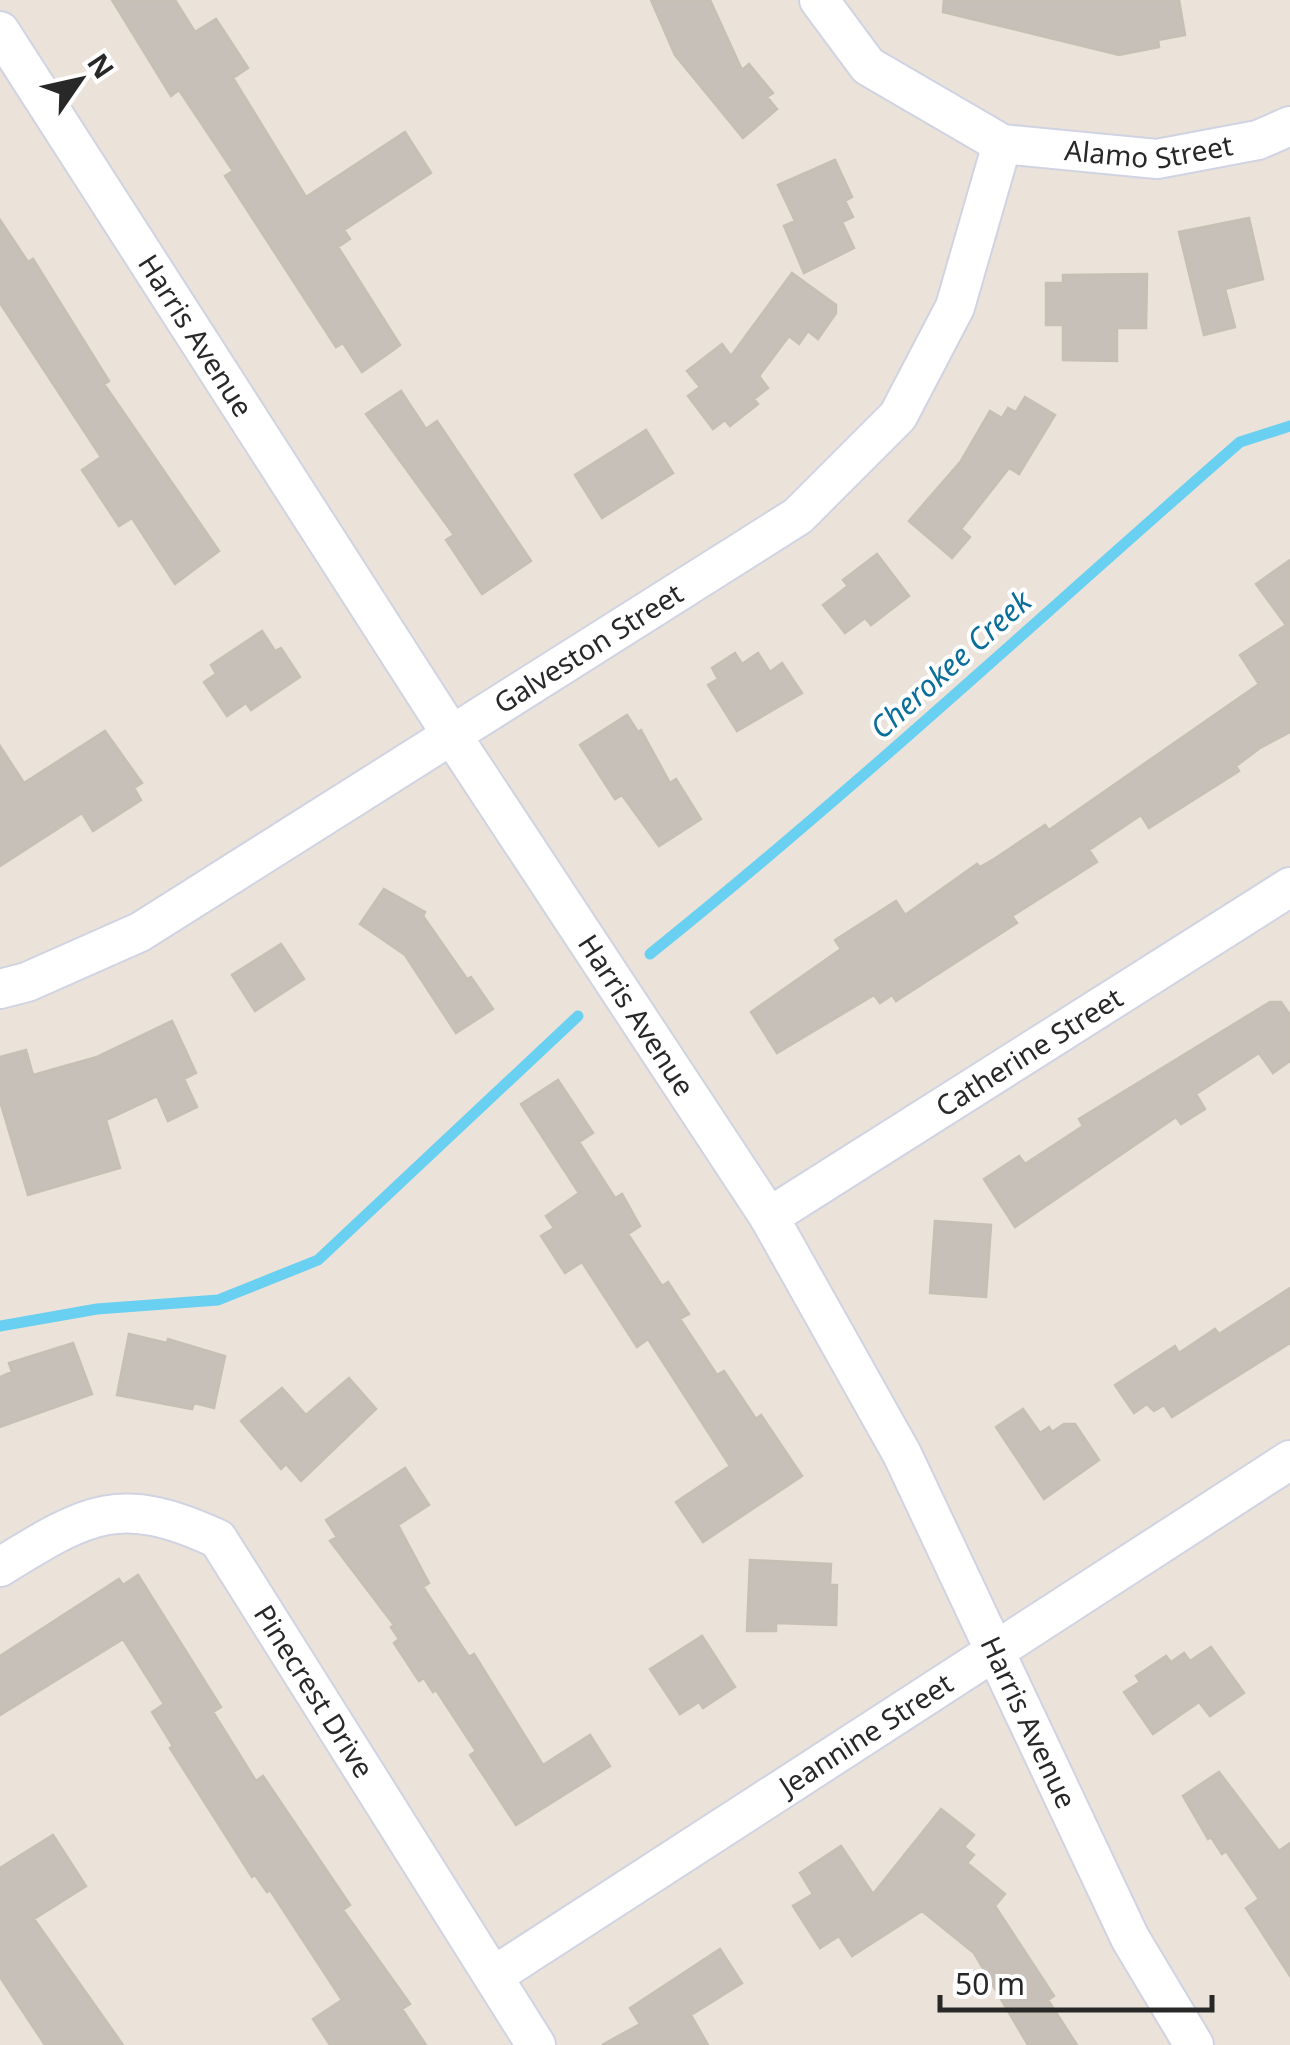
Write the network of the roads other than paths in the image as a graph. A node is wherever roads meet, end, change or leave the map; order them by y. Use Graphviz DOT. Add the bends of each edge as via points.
graph roads {
  1 [pos="820,0"];
  2 [pos="0,31"];
  3 [pos="1290,126"];
  4 [pos="1002,144"];
  5 [pos="453,738"];
  6 [pos="1290,886"];
  7 [pos="0,988"];
  8 [pos="769,1217"];
  9 [pos="1290,1460"];
  10 [pos="0,1567"];
  11 [pos="996,1648"];
  12 [pos="495,1976"];
  13 [pos="536,2045"];
  14 [pos="1194,2045"];
  1 -- 4 [label="street" via="868,66"];
  2 -- 5 [label="street, Harris Avenue"];
  3 -- 4 [label="street, Alamo Street" via="1258,140 1157,160"];
  4 -- 5 [label="street, Galveston Street" via="955,306 898,416 798,516"];
  5 -- 7 [label="street, Galveston Street" via="140,932"];
  5 -- 8 [label="street, Harris Avenue"];
  6 -- 8 [label="street, Catherine Street"];
  8 -- 11 [label="street, Harris Avenue" via="902,1454"];
  9 -- 11 [label="street, Jeannine Street"];
  10 -- 12 [label="street, Pinecrest Drive" via="64,1528 123,1511 170,1516 218,1539"];
  11 -- 12 [label="street, Jeannine Street"];
  11 -- 14 [label="street, Harris Avenue" via="1130,1938"];
  12 -- 13 [label="street, Pinecrest Drive"];
}
